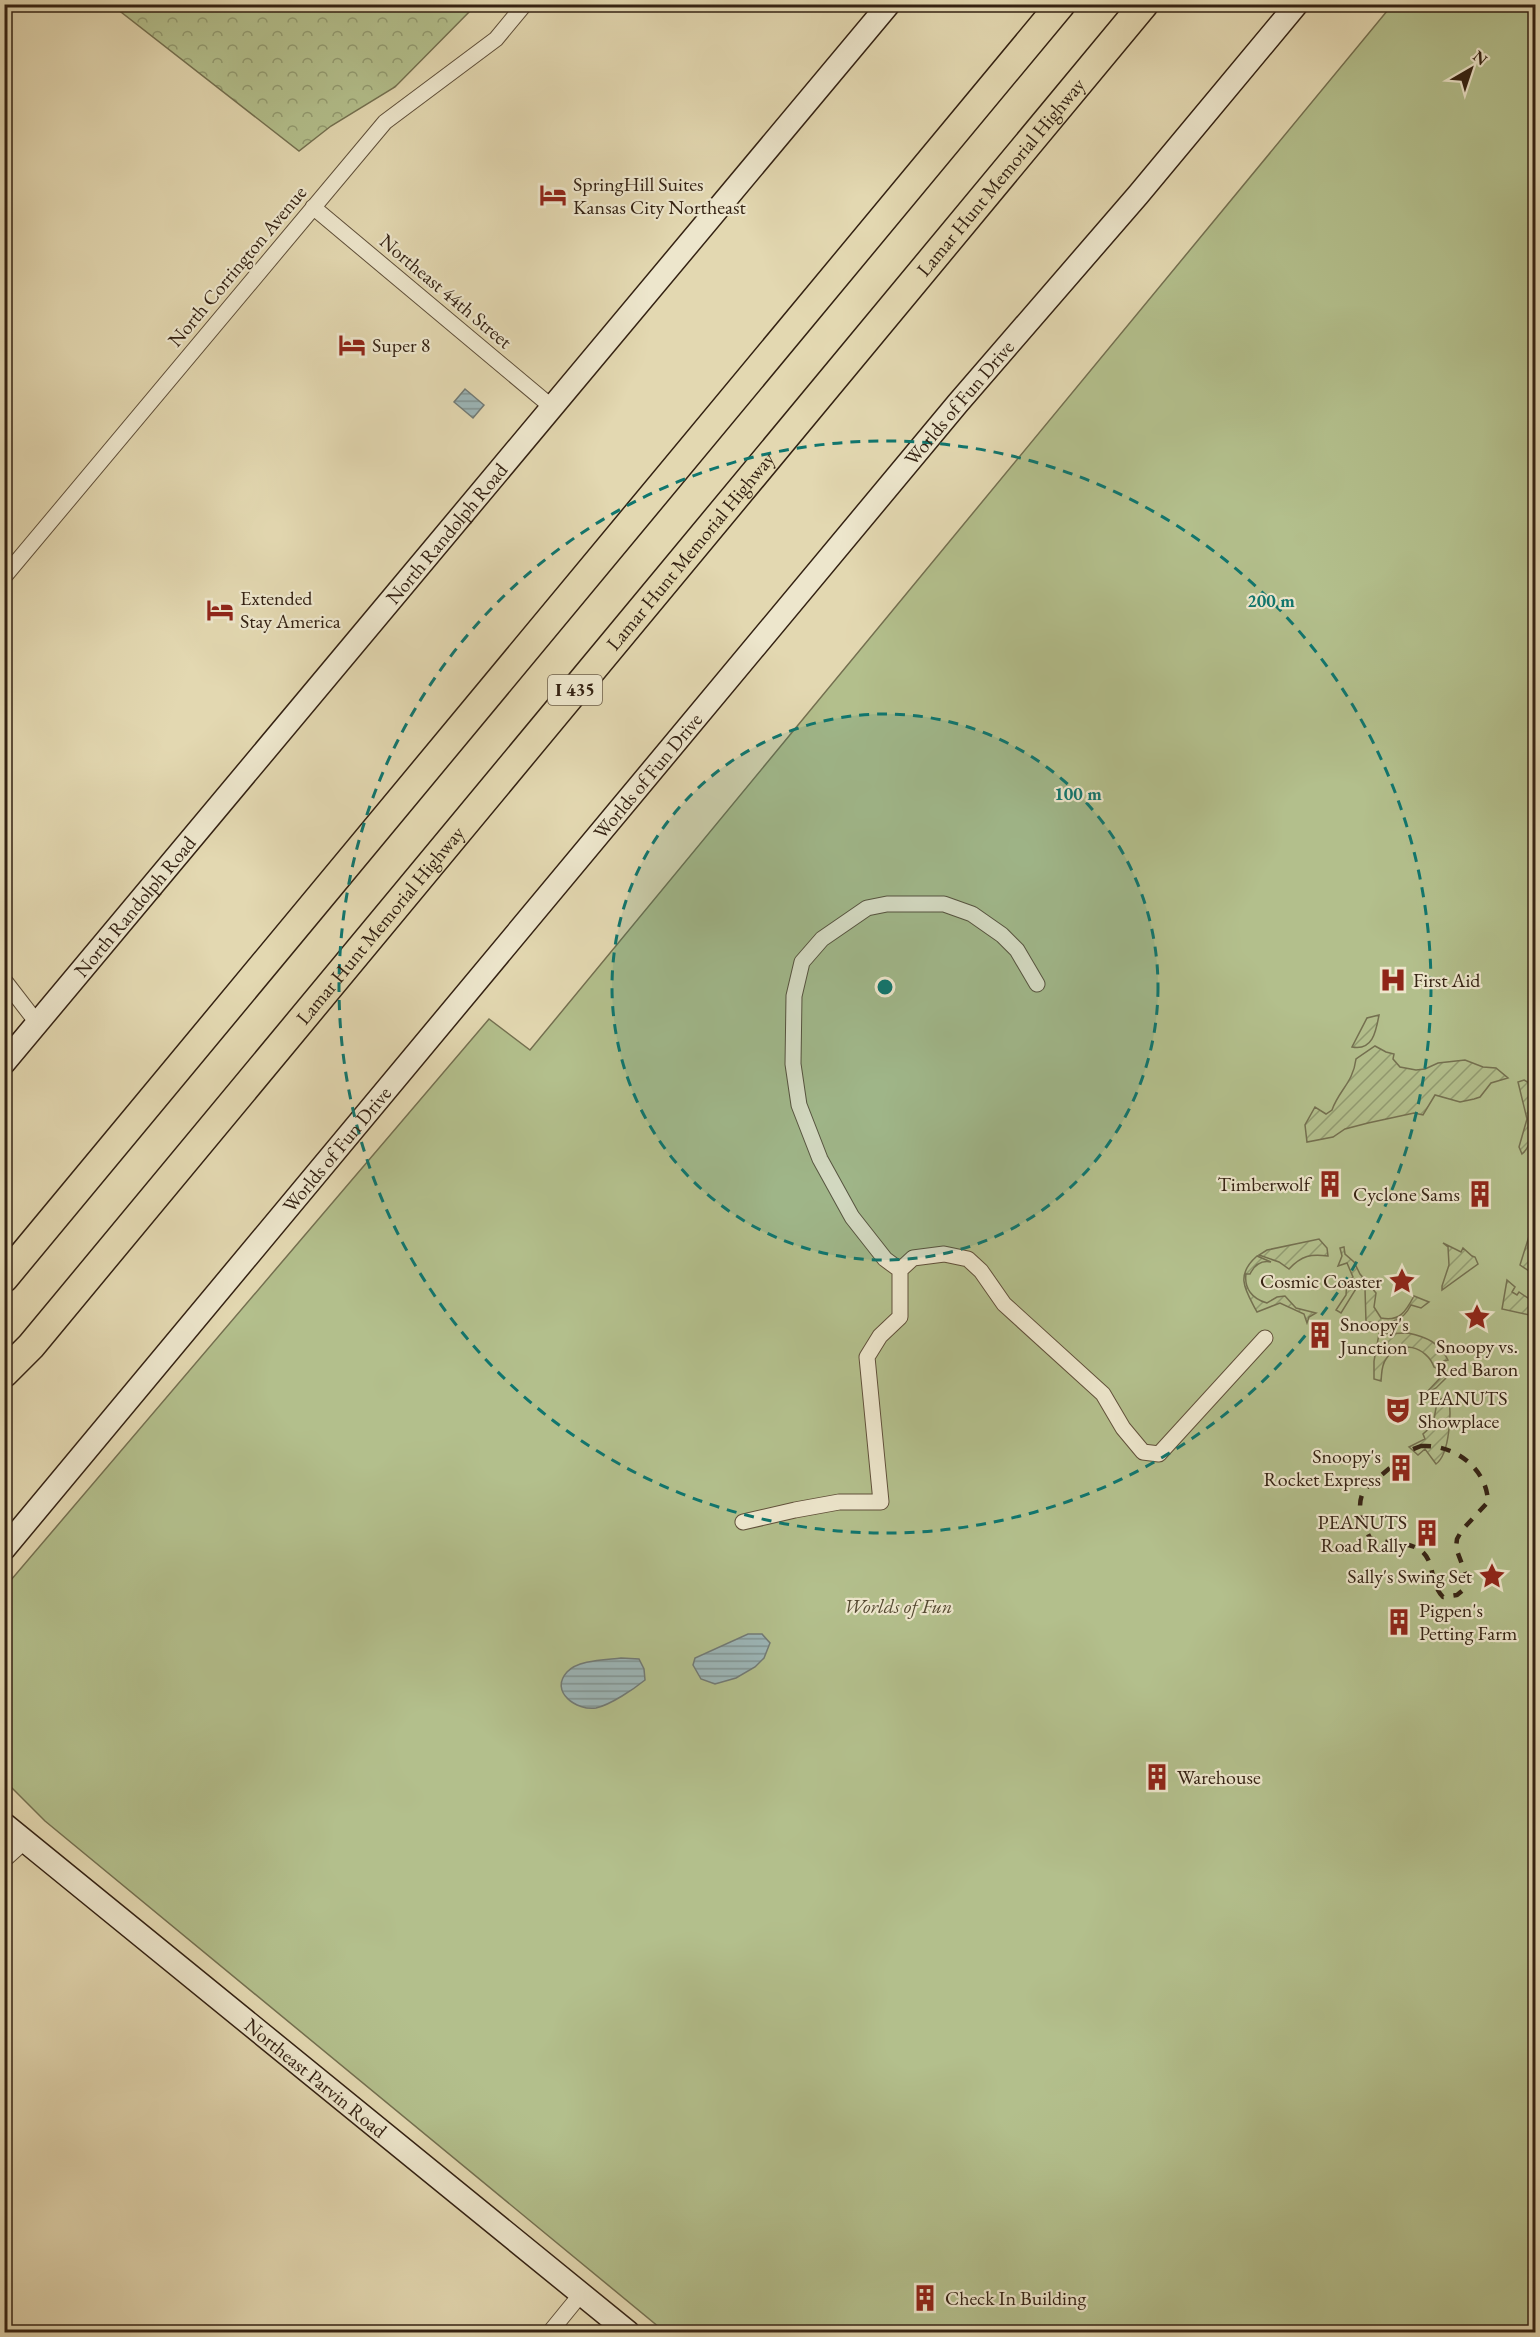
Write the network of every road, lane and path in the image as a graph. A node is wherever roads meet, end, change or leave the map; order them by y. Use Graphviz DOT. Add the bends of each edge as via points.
graph roads {
  1 [pos="525,4"];
  2 [pos="890,4"];
  3 [pos="1060,4"];
  4 [pos="1144,4"];
  5 [pos="1297,4"];
  6 [pos="313,207"];
  7 [pos="553,408"];
  8 [pos="4,577"];
  9 [pos="4,980"];
  10 [pos="1037,984"];
  11 [pos="38,1024"];
  12 [pos="4,1063"];
  13 [pos="900,1270"];
  14 [pos="4,1278"];
  15 [pos="1265,1338"];
  16 [pos="4,1373"];
  17 [pos="743,1522"];
  18 [pos="4,1549"];
  19 [pos="4,1824"];
  20 [pos="25,1841"];
  21 [pos="4,1860"];
  22 [pos="581,2294"];
  23 [pos="550,2332"];
  24 [pos="628,2332"];
  1 -- 6 [label="street, North Corrington Avenue" via="496,39 385,122"];
  2 -- 7 [label="main road, North Randolph Road"];
  3 -- 14 [label="highway"];
  4 -- 16 [label="highway, Lamar Hunt Memorial Highway / I 435" via="39,1337"];
  5 -- 18 [label="main road, Worlds of Fun Drive" via="958,403"];
  6 -- 7 [label="street, Northeast 44th Street"];
  6 -- 8 [label="street, North Corrington Avenue"];
  7 -- 11 [label="main road, North Randolph Road"];
  9 -- 11 [label="street"];
  10 -- 13 [label="street" via="1017,950 1002,934 972,914 944,904 867,908 822,939 802,962 794,996 793,1064 799,1105 820,1159 852,1217 885,1259"];
  11 -- 12 [label="main road, North Randolph Road"];
  13 -- 15 [label="street" via="913,1258 944,1254 968,1259 1004,1304 1103,1394 1143,1452 1159,1454"];
  13 -- 17 [label="street" via="900,1317 880,1336 867,1357 881,1502 839,1502"];
  19 -- 20 [label="main road, Northeast Parvin Road"];
  20 -- 21 [label="street"];
  20 -- 22 [label="main road, Northeast Parvin Road"];
  22 -- 23 [label="street"];
  22 -- 24 [label="main road, Northeast Parvin Road"];
}
